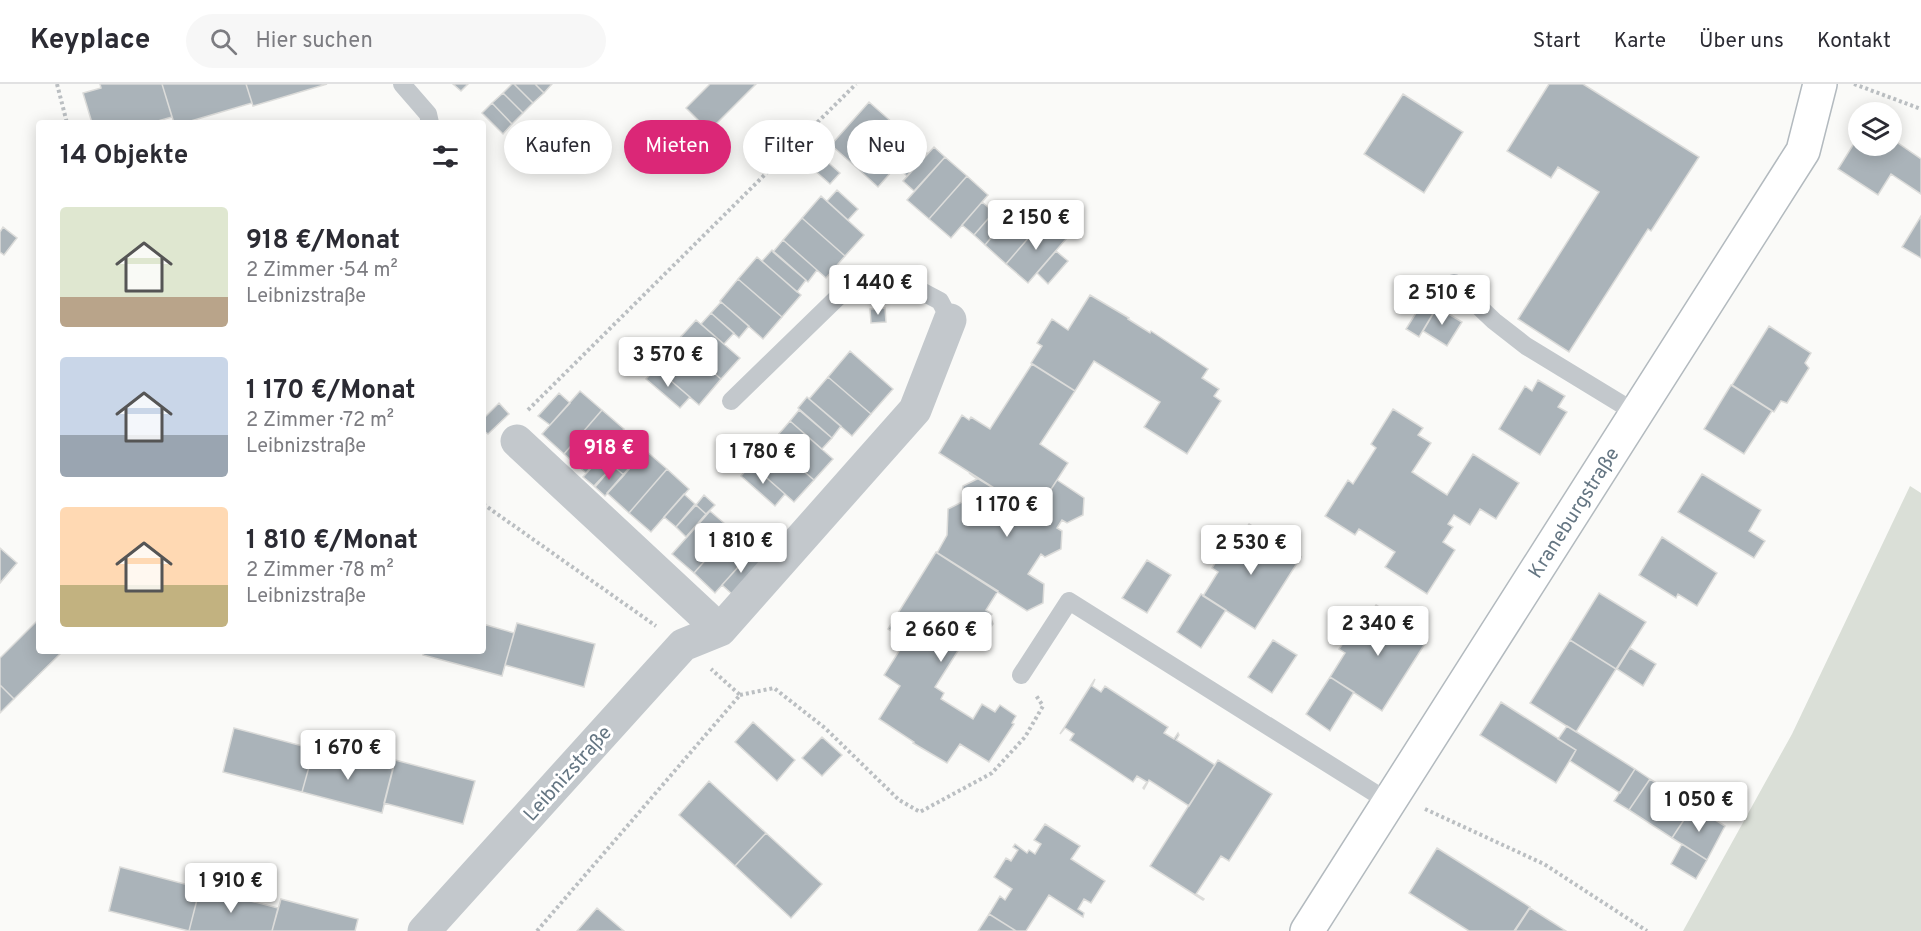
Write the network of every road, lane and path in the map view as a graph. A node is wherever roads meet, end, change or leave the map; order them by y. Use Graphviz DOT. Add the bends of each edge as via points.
graph roads {
  1 [pos="57,84"];
  2 [pos="402,84"];
  3 [pos="856,84"];
  4 [pos="1820,84"];
  5 [pos="1854,84"];
  6 [pos="1921,109"];
  7 [pos="66,120"];
  8 [pos="429,120"];
  9 [pos="1454,283"];
  10 [pos="950,320"];
  11 [pos="731,401"];
  12 [pos="1636,413"];
  13 [pos="520,428"];
  14 [pos="486,506"];
  15 [pos="720,630"];
  16 [pos="683,645"];
  17 [pos="1021,675"];
  18 [pos="740,694"];
  19 [pos="1389,802"];
  20 [pos="424,931"];
  21 [pos="537,931"];
  22 [pos="1307,931"];
  23 [pos="1647,931"];
  1 -- 7 [label="path"];
  2 -- 8 [label="lane" via="428,114"];
  3 -- 13 [label="path"];
  4 -- 12 [label="street, Kraneburgstraße" via="1803,151"];
  5 -- 6 [label="path"];
  9 -- 12 [label="lane" via="1526,346"];
  10 -- 11 [label="lane" via="940,301 923,292 889,280 864,283 838,297"];
  10 -- 15 [label="street, Leibnizstraße" via="915,410"];
  12 -- 19 [label="street, Kraneburgstraße"];
  13 -- 15 [label="street"];
  14 -- 16 [label="path"];
  15 -- 16 [label="street, Leibnizstraße"];
  16 -- 18 [label="path"];
  16 -- 20 [label="street, Leibnizstraße"];
  17 -- 18 [label="path" via="1043,706 1025,737 992,773 920,812 899,800 825,728 774,688"];
  17 -- 19 [label="lane" via="1069,601"];
  18 -- 21 [label="path"];
  19 -- 22 [label="street, Kraneburgstraße"];
  19 -- 23 [label="path" via="1430,810 1544,864"];
}
